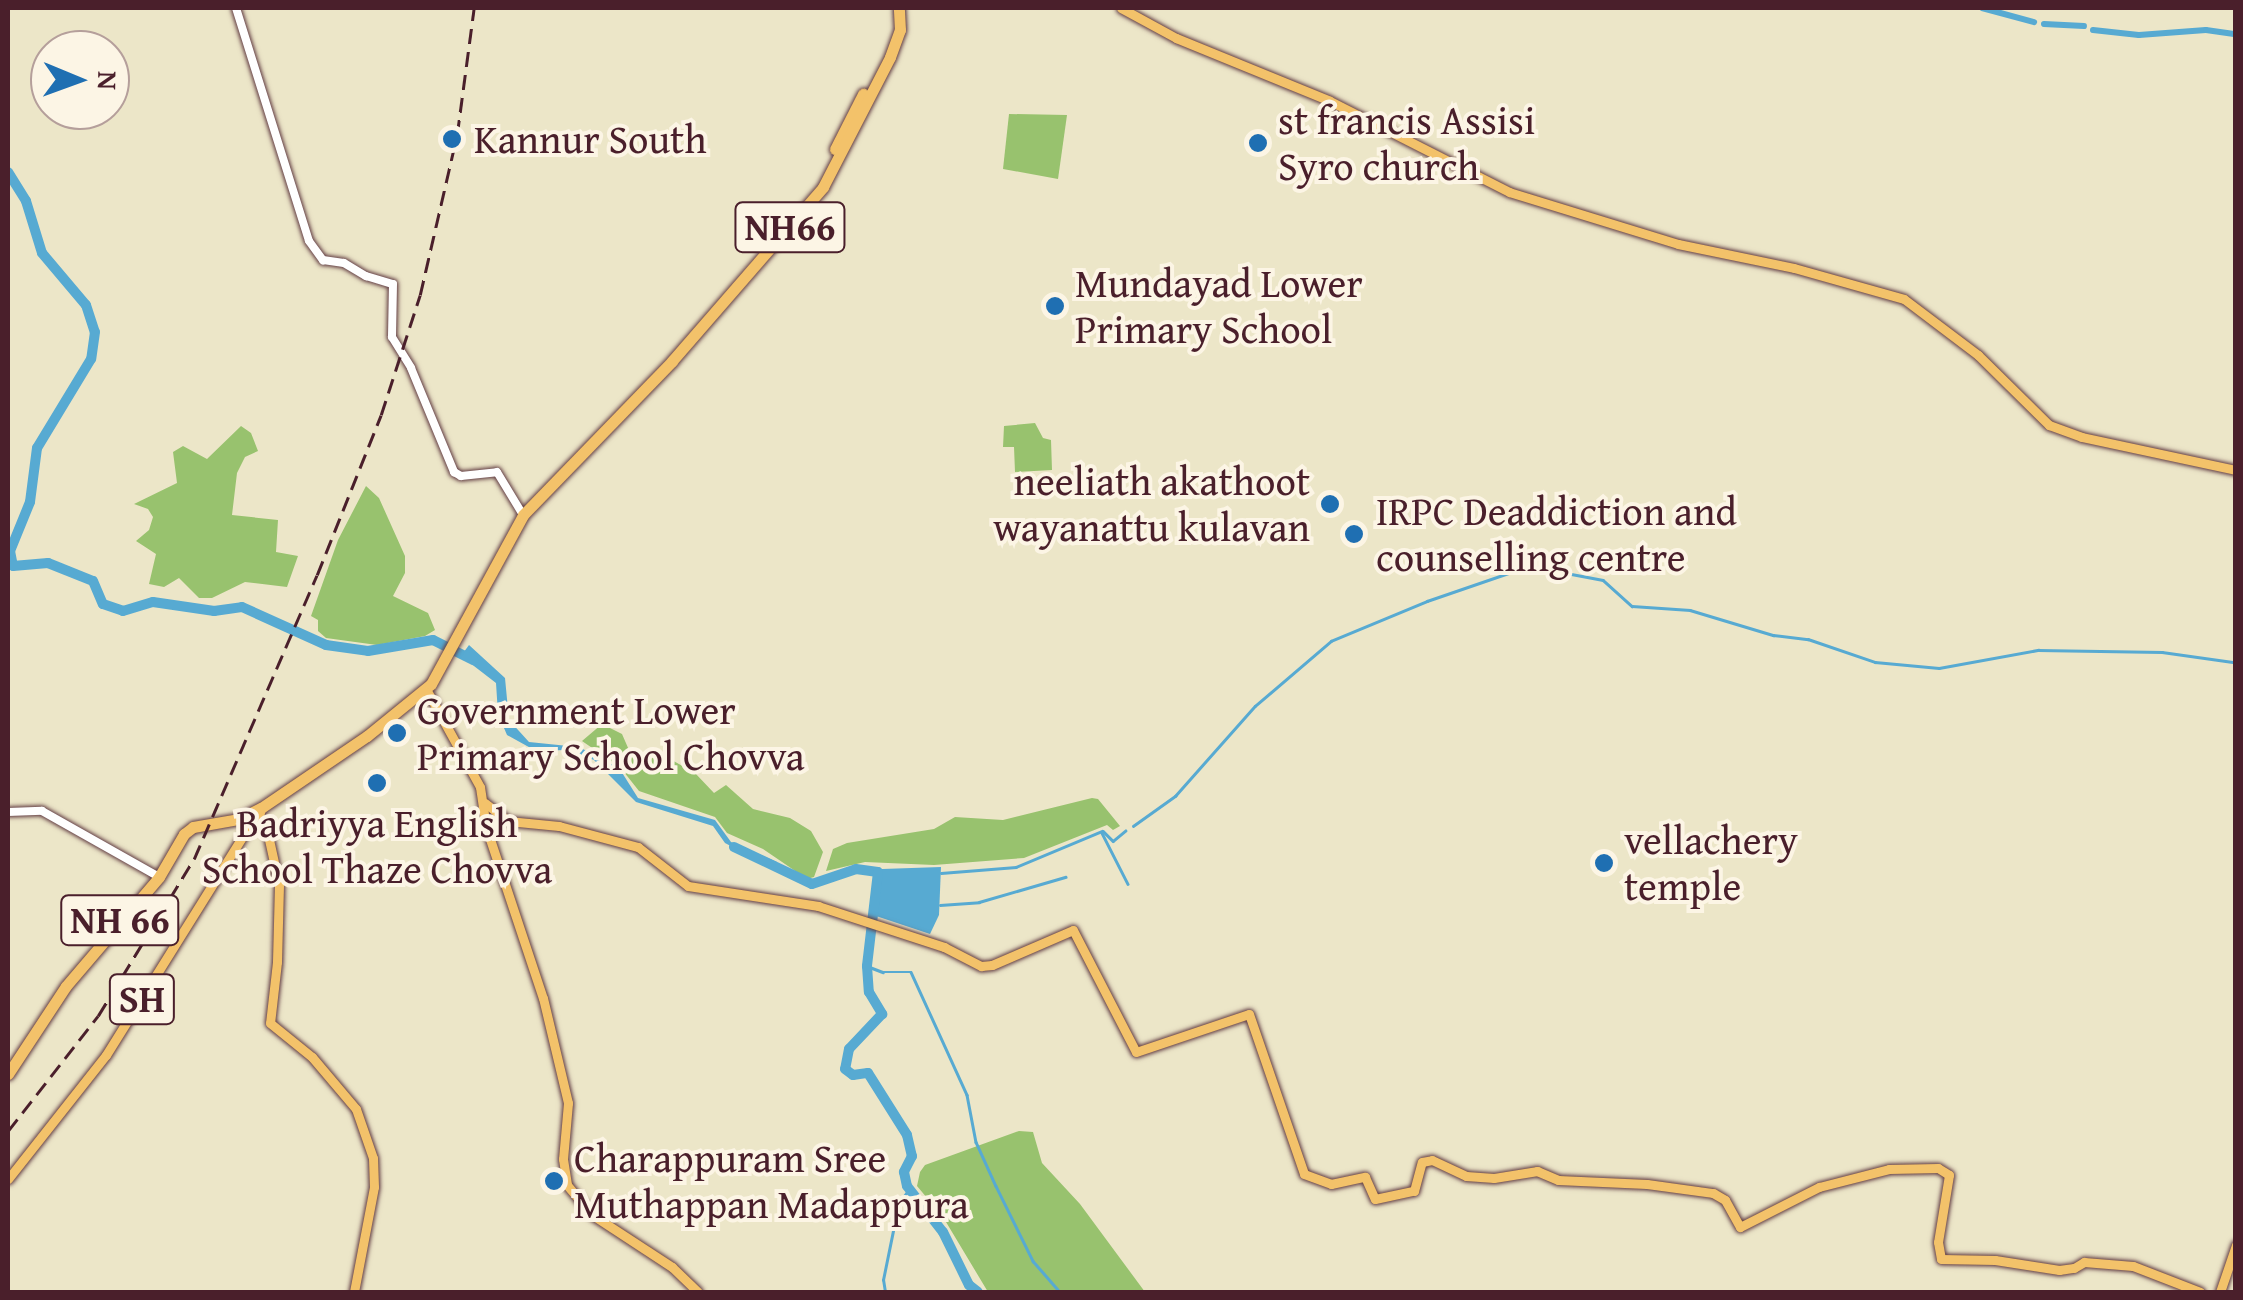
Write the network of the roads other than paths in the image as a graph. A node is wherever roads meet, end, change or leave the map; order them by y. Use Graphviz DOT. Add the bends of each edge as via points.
graph roads {
  1 [pos="236,8"];
  2 [pos="896,8"];
  3 [pos="1121,8"];
  4 [pos="2236,470"];
  5 [pos="523,515"];
  6 [pos="426,689"];
  7 [pos="485,803"];
  8 [pos="261,808"];
  9 [pos="8,812"];
  10 [pos="160,877"];
  11 [pos="8,1074"];
  12 [pos="8,1179"];
  13 [pos="2236,1245"];
  14 [pos="354,1292"];
  15 [pos="698,1292"];
  16 [pos="2200,1292"];
  17 [pos="2220,1292"];
  1 -- 5 [label="street" via="308,241 323,260 394,284 392,337 454,472 497,472"];
  2 -- 5 [label="highway, NH66" via="900,30 890,57 824,187"];
  3 -- 4 [label="main road" via="1509,192 1678,244 1904,299 1978,355 2049,425"];
  5 -- 6 [label="highway, NH66"];
  6 -- 7 [label="main road"];
  6 -- 8 [label="highway, NH66"];
  7 -- 15 [label="main road" via="486,826 564,1081 567,1185 591,1214"];
  7 -- 16 [label="main road" via="508,821 625,841 688,886 813,904 987,967 1074,930 1136,1052 1249,1014 1304,1174 1332,1184 1365,1177 1376,1199 1414,1191 1422,1162 1432,1160 1466,1176 1537,1171 1558,1180 1713,1193 1740,1226 1818,1187 1889,1168 1938,1168 1949,1175 1941,1258 2059,1270 2084,1262 2114,1264"];
  8 -- 10 [label="highway, NH 66 / NH 66" via="193,827"];
  8 -- 12 [label="main road, SH" via="106,1055"];
  8 -- 14 [label="main road" via="279,885 270,1023 349,1099 373,1158 374,1187"];
  9 -- 10 [label="street" via="42,811"];
  10 -- 11 [label="highway, NH 66 / NH 66" via="66,986"];
  13 -- 17 [label="main road"];
}
